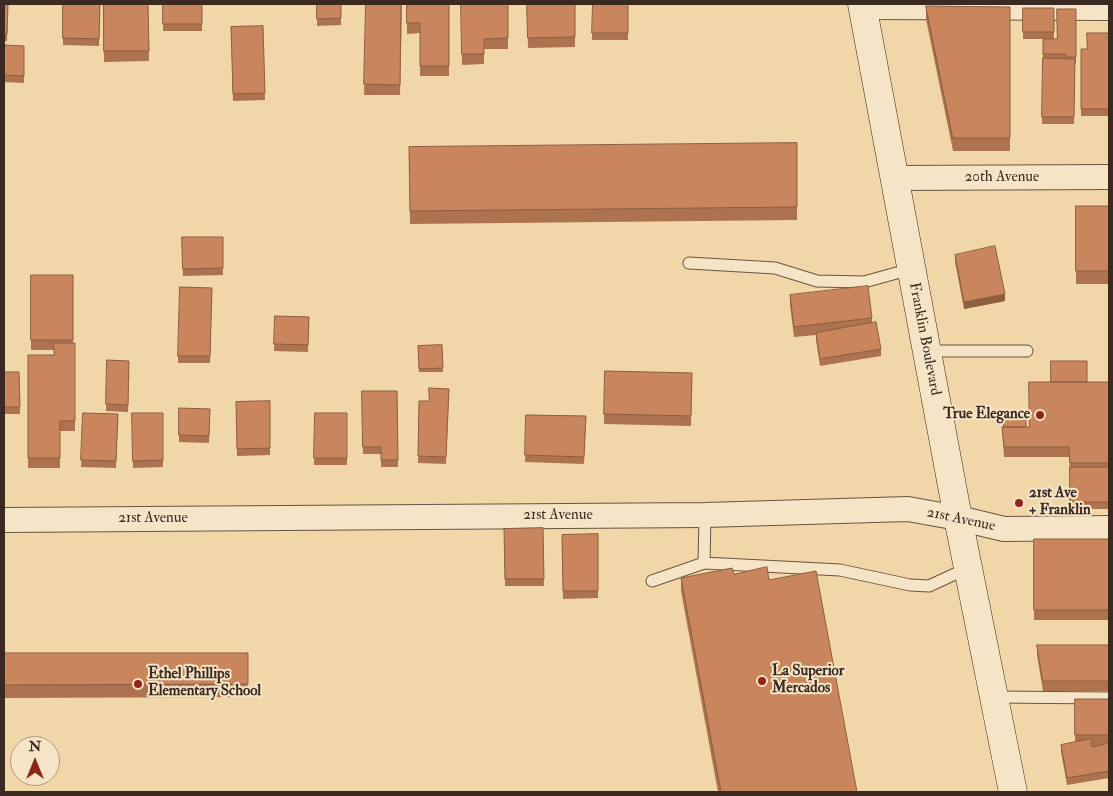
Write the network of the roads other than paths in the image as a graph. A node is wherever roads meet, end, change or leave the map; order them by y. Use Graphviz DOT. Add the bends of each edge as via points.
graph roads {
  1 [pos="862,6"];
  2 [pos="1109,8"];
  3 [pos="894,178"];
  4 [pos="1109,178"];
  5 [pos="689,263"];
  6 [pos="911,269"];
  7 [pos="926,351"];
  8 [pos="1027,351"];
  9 [pos="705,515"];
  10 [pos="958,518"];
  11 [pos="4,520"];
  12 [pos="1109,528"];
  13 [pos="704,563"];
  14 [pos="968,568"];
  15 [pos="652,581"];
  16 [pos="994,697"];
  17 [pos="1109,698"];
  18 [pos="1013,792"];
  1 -- 2 [label="street"];
  1 -- 3 [label="main road, Franklin Boulevard"];
  3 -- 4 [label="street, 20th Avenue"];
  3 -- 6 [label="main road, Franklin Boulevard"];
  5 -- 6 [label="lane" via="776,268 817,281 864,282"];
  6 -- 7 [label="main road, Franklin Boulevard"];
  7 -- 8 [label="lane"];
  7 -- 10 [label="main road, Franklin Boulevard"];
  9 -- 10 [label="street, 21st Avenue" via="908,509"];
  9 -- 11 [label="street, 21st Avenue"];
  9 -- 13 [label="lane"];
  10 -- 12 [label="street, 21st Avenue" via="1004,529"];
  10 -- 14 [label="main road, Franklin Boulevard"];
  13 -- 14 [label="lane" via="840,570 929,586"];
  13 -- 15 [label="lane"];
  14 -- 16 [label="main road, Franklin Boulevard"];
  16 -- 17 [label="lane"];
  16 -- 18 [label="main road, Franklin Boulevard"];
}
